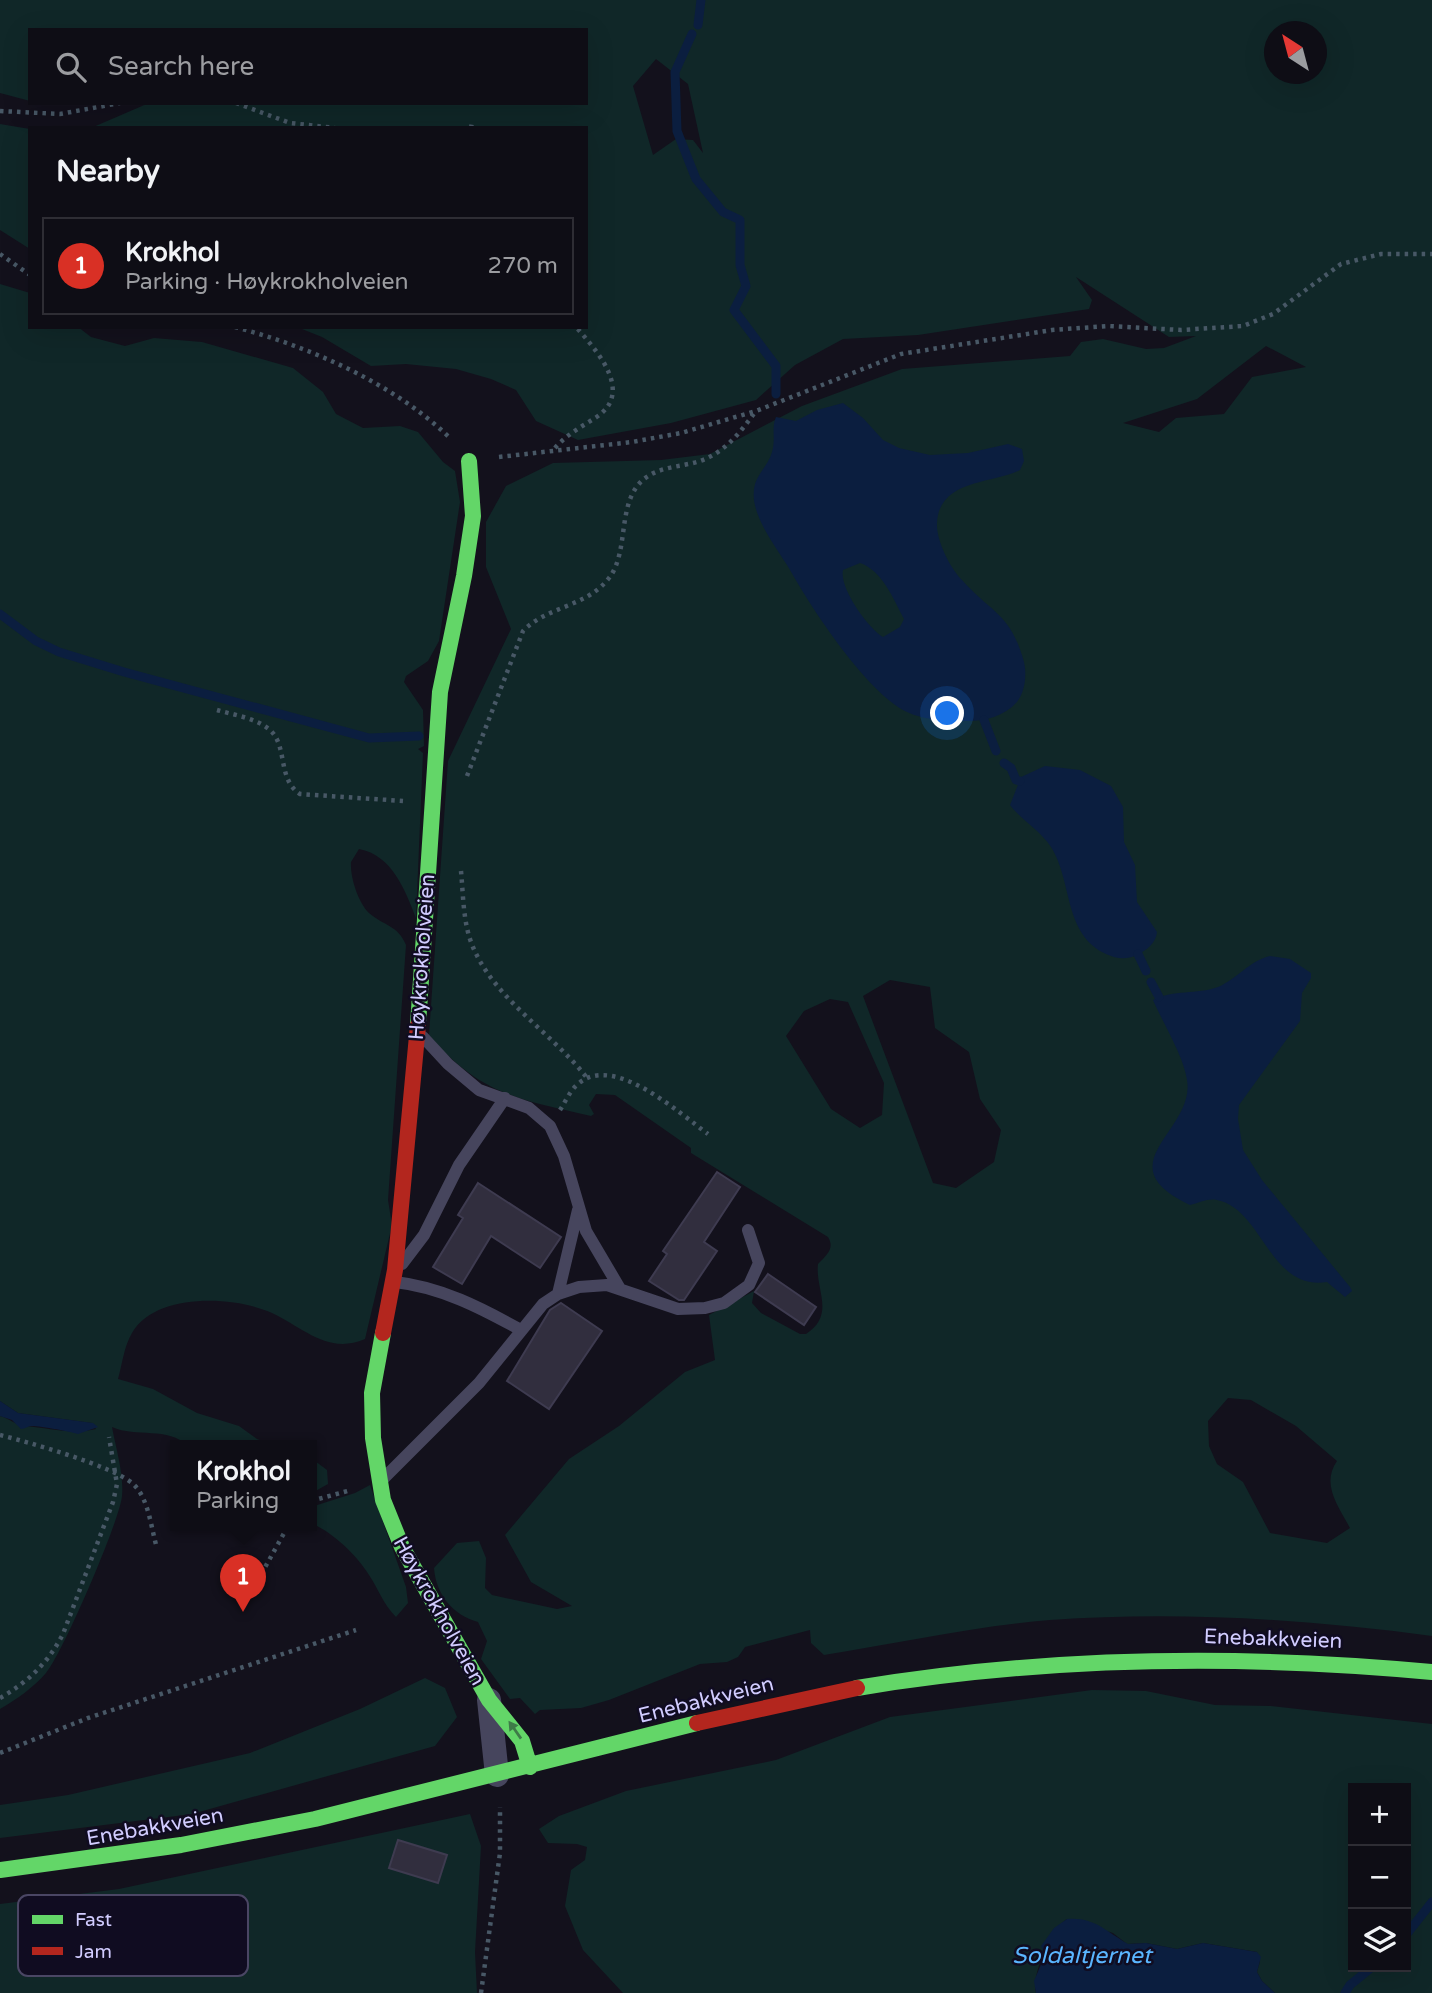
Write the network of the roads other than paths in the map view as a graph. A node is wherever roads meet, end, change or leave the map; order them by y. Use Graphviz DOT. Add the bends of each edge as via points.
graph roads {
  1 [pos="468,461"];
  2 [pos="418,1032"];
  3 [pos="505,1098"];
  4 [pos="578,1210"];
  5 [pos="748,1230"];
  6 [pos="394,1276"];
  7 [pos="619,1287"];
  8 [pos="558,1294"];
  9 [pos="521,1330"];
  10 [pos="378,1478"];
  11 [pos="1432,1672"];
  12 [pos="489,1700"];
  13 [pos="530,1767"];
  14 [pos="497,1775"];
  15 [pos="0,1870"];
  1 -- 2 [label="main road, Høykrokholveien" via="473,497 467,555 444,658"];
  2 -- 3 [label="lane" via="480,1090"];
  2 -- 6 [label="main road, Høykrokholveien"];
  3 -- 4 [label="lane" via="529,1108 550,1126 564,1156"];
  3 -- 6 [label="lane" via="459,1164 425,1235"];
  4 -- 7 [label="lane"];
  4 -- 8 [label="lane"];
  5 -- 7 [label="lane" via="759,1263 749,1285 723,1303 678,1309"];
  6 -- 9 [label="lane" via="472,1303"];
  6 -- 10 [label="main road, Høykrokholveien" via="372,1393"];
  7 -- 8 [label="lane" via="595,1285"];
  8 -- 9 [label="lane"];
  9 -- 10 [label="lane" via="479,1383"];
  10 -- 12 [label="main road, Høykrokholveien" via="410,1565"];
  11 -- 13 [label="main road, Enebakkveien" via="1202,1657 996,1668 797,1700"];
  13 -- 12 [label="main road, Høykrokholveien, one-way" via="522,1741"];
  12 -- 14 [label="street, Høykrokholveien"];
  13 -- 14 [label="main road, Enebakkveien"];
  14 -- 15 [label="main road, Enebakkveien" via="189,1844"];
}
